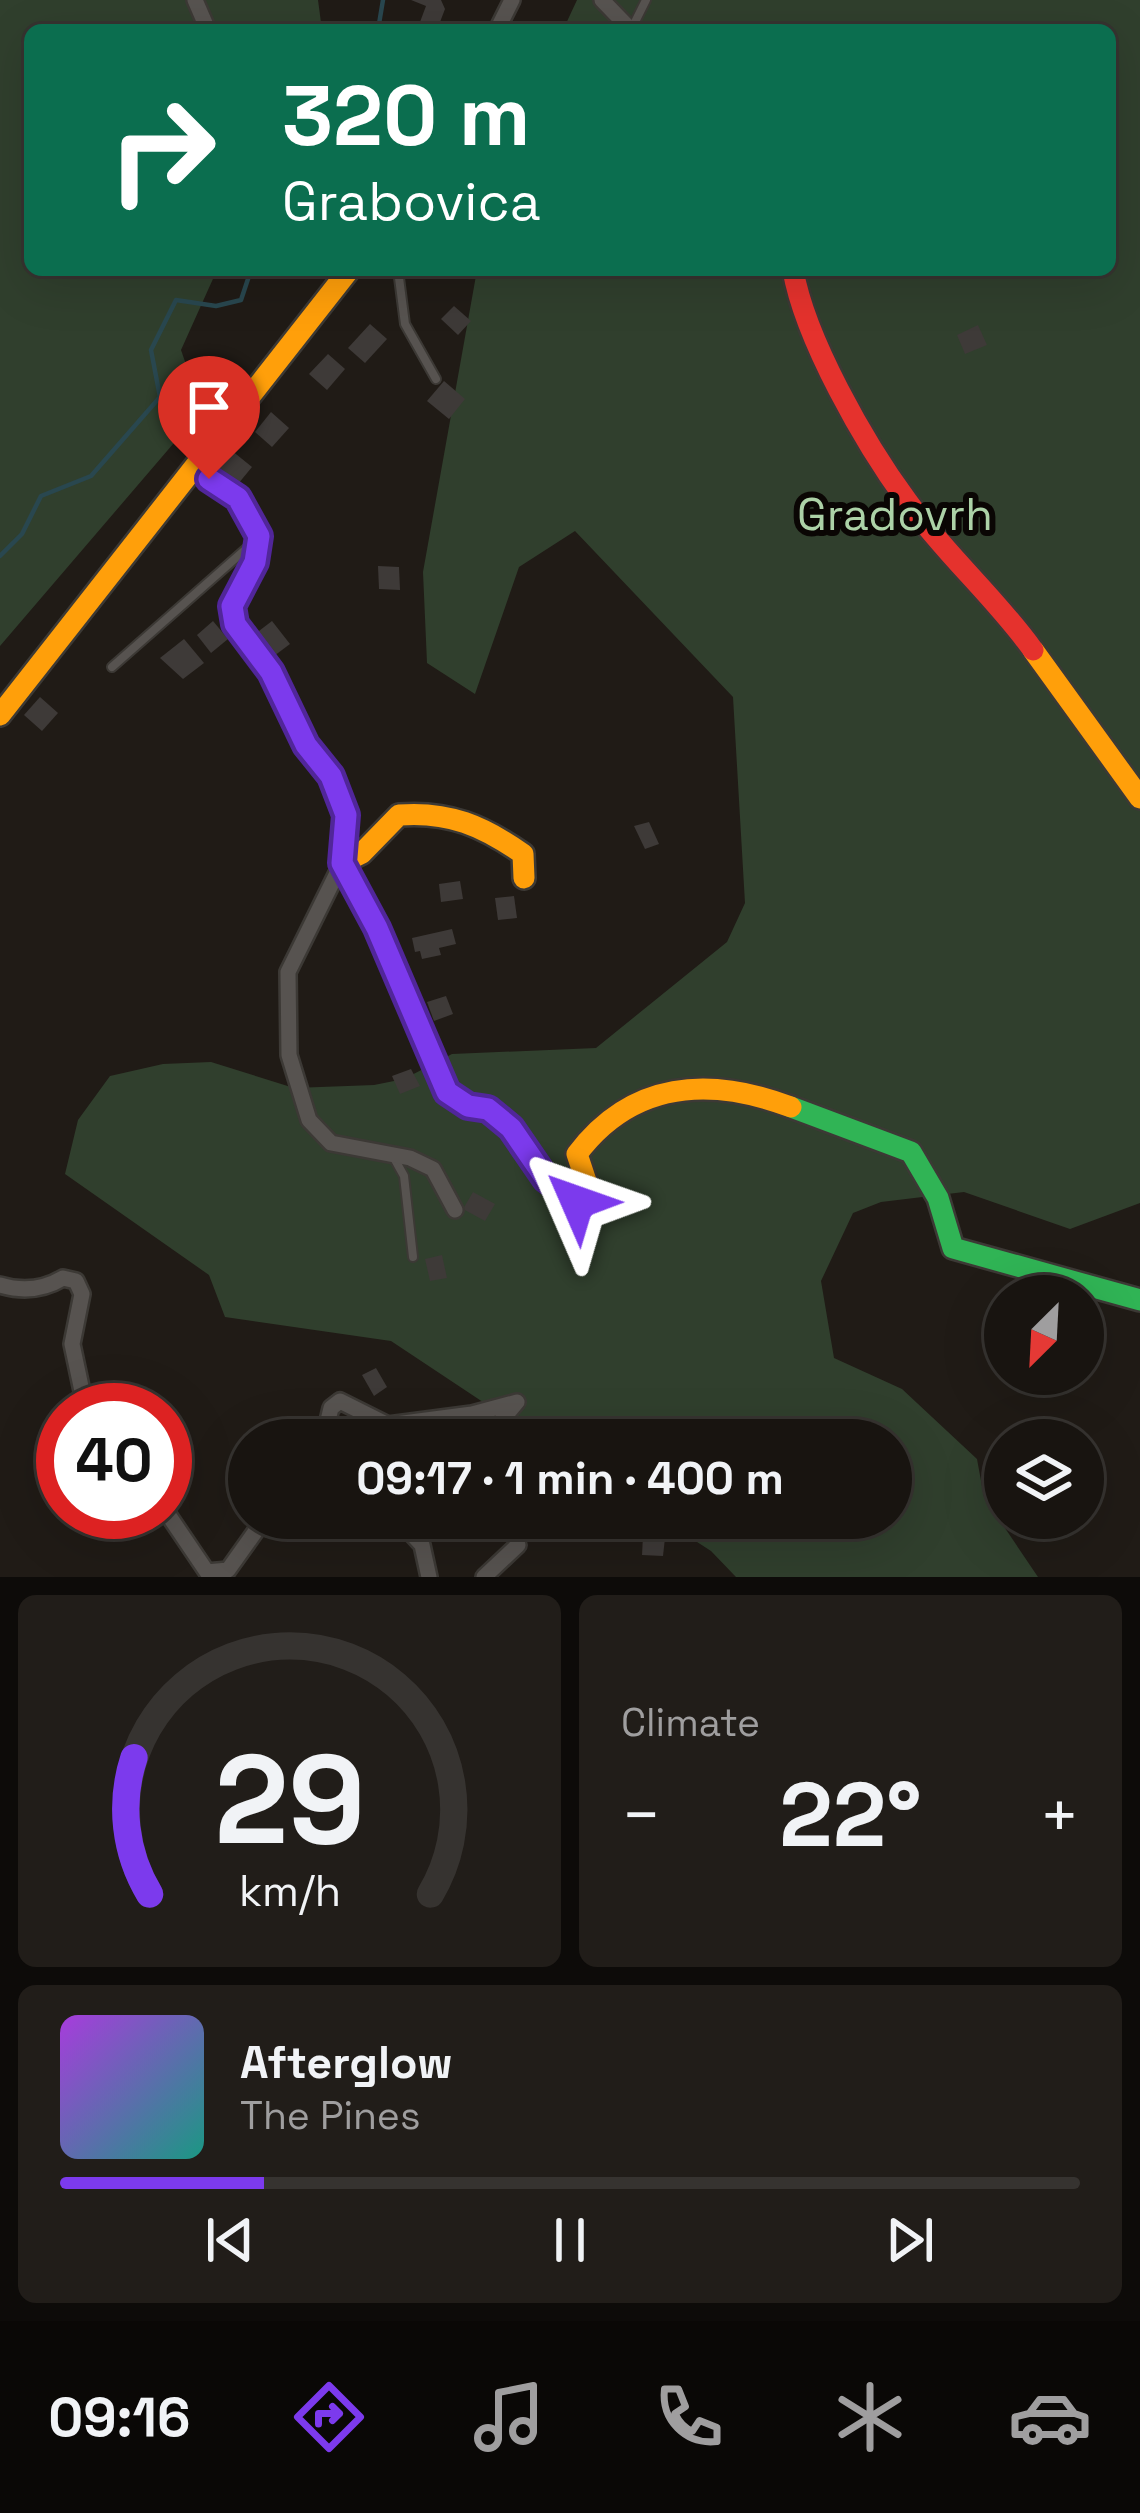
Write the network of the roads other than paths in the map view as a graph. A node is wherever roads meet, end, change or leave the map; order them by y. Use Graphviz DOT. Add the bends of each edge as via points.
graph roads {
  1 [pos="602,0"];
  2 [pos="625,24"];
  3 [pos="344,276"];
  4 [pos="399,276"];
  5 [pos="795,276"];
  6 [pos="436,379"];
  7 [pos="195,467"];
  8 [pos="259,536"];
  9 [pos="112,667"];
  10 [pos="0,716"];
  11 [pos="1140,798"];
  12 [pos="342,863"];
  13 [pos="524,878"];
  14 [pos="394,1158"];
  15 [pos="455,1210"];
  16 [pos="413,1257"];
  17 [pos="0,1285"];
  18 [pos="1140,1300"];
  19 [pos="80,1383"];
  20 [pos="329,1419"];
  21 [pos="376,1419"];
  22 [pos="422,1419"];
  23 [pos="503,1419"];
  24 [pos="185,1539"];
  25 [pos="250,1539"];
  26 [pos="416,1539"];
  27 [pos="518,1545"];
  28 [pos="429,1577"];
  29 [pos="484,1577"];
  1 -- 2 [label="street"];
  3 -- 7 [label="street"];
  4 -- 6 [label="lane" via="405,324"];
  5 -- 11 [label="street" via="820,350 906,500 1027,642"];
  7 -- 8 [label="street" via="238,498"];
  7 -- 10 [label="street"];
  8 -- 9 [label="lane"];
  8 -- 12 [label="street" via="232,606 235,624 331,776 346,815"];
  12 -- 13 [label="street" via="399,815 457,814 523,854"];
  12 -- 14 [label="street" via="288,972 289,1055 320,1132 332,1143"];
  12 -- 18 [label="street" via="447,1092 511,1128 546,1179 577,1202 592,1199 577,1154 602,1121 652,1094 741,1088 911,1152 931,1182 953,1248"];
  14 -- 15 [label="street" via="433,1169"];
  14 -- 16 [label="lane" via="404,1176"];
  17 -- 19 [label="street" via="76,1281 82,1294 72,1344"];
  20 -- 21 [label="street" via="340,1401"];
  22 -- 23 [label="street" via="517,1402"];
  24 -- 25 [label="street" via="207,1572 228,1570"];
  26 -- 28 [label="street"];
  27 -- 29 [label="street"];
}
